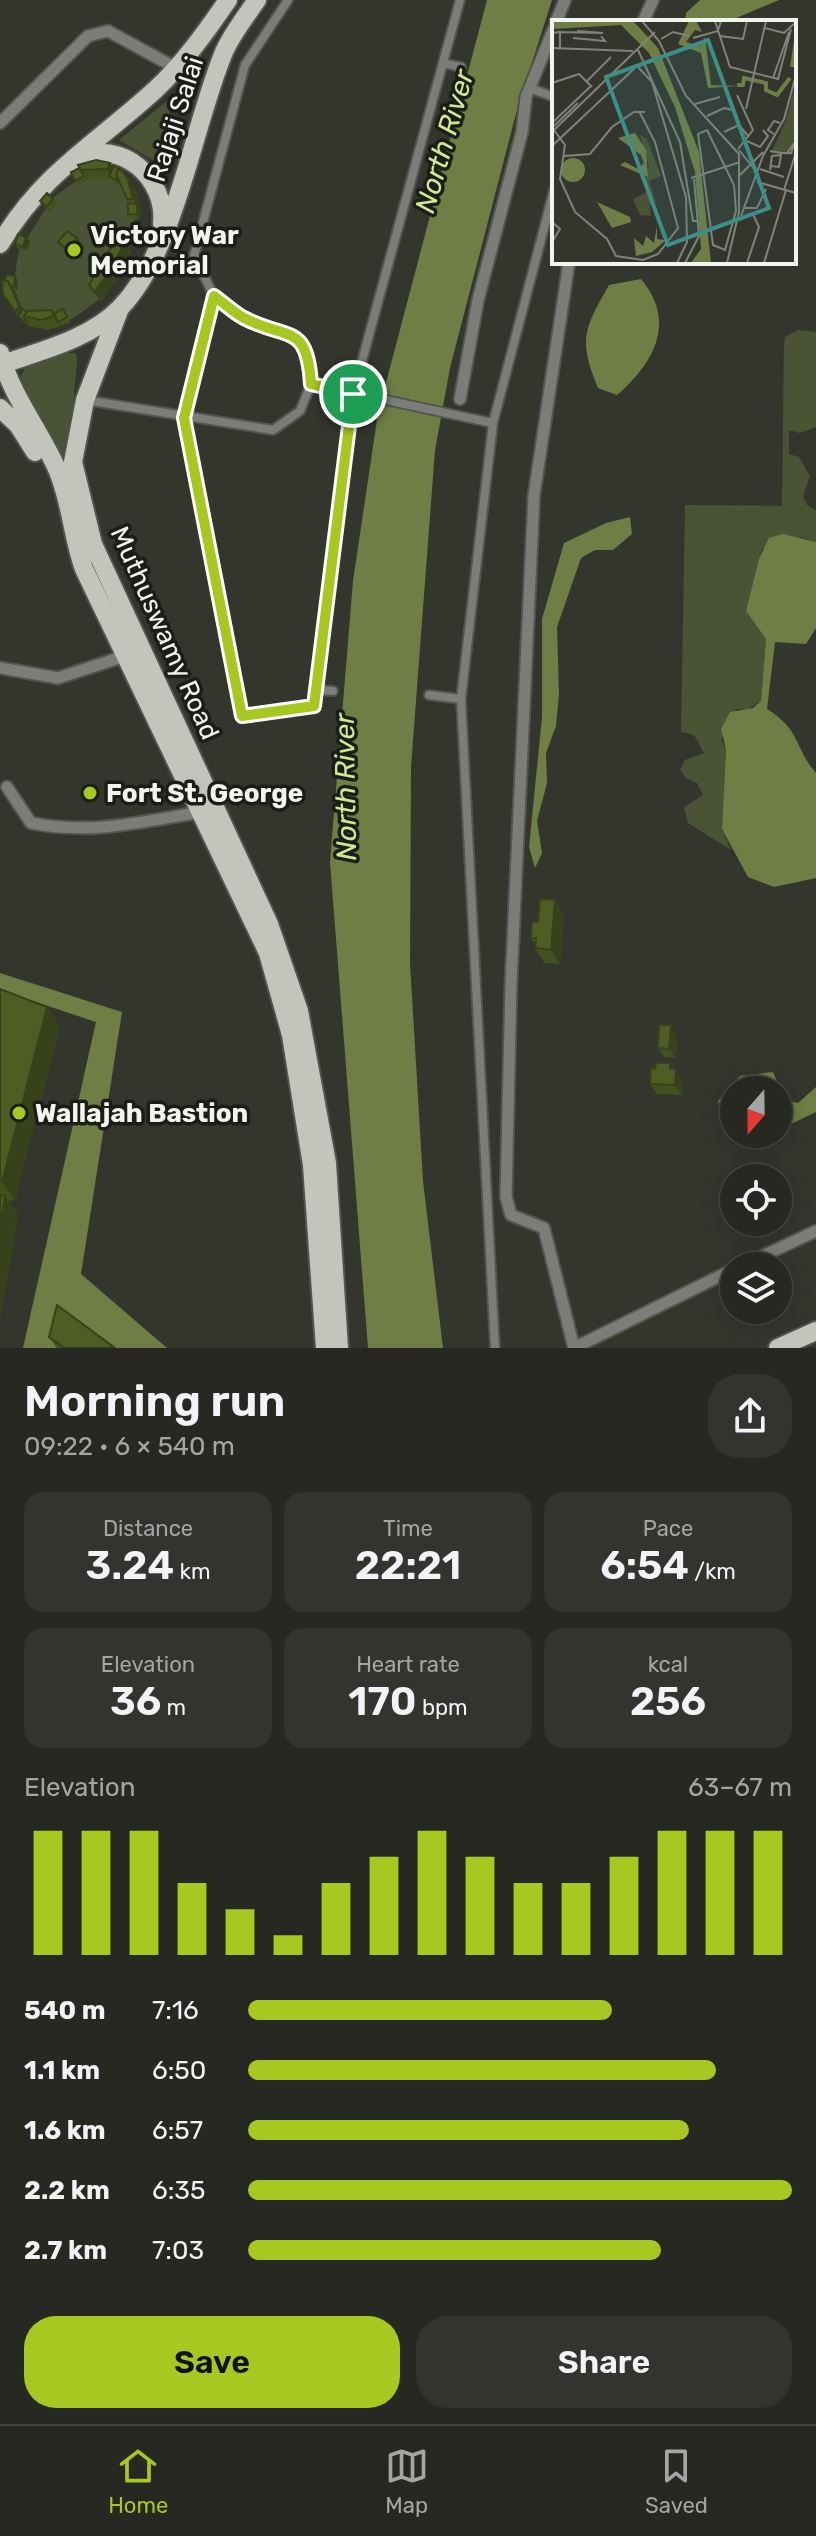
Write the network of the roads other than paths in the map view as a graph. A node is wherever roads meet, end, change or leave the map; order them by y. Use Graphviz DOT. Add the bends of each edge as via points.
graph roads {
  1 [pos="228,0"];
  2 [pos="257,0"];
  3 [pos="288,0"];
  4 [pos="460,0"];
  5 [pos="565,0"];
  6 [pos="653,0"];
  7 [pos="557,20"];
  8 [pos="644,20"];
  9 [pos="552,33"];
  10 [pos="443,63"];
  11 [pos="461,67"];
  12 [pos="176,68"];
  13 [pos="535,90"];
  14 [pos="552,96"];
  15 [pos="0,123"];
  16 [pos="65,165"];
  17 [pos="552,198"];
  18 [pos="160,238"];
  19 [pos="0,244"];
  20 [pos="569,264"];
  21 [pos="214,296"];
  22 [pos="120,308"];
  23 [pos="1,361"];
  24 [pos="311,384"];
  25 [pos="353,394"];
  26 [pos="460,399"];
  27 [pos="85,400"];
  28 [pos="0,408"];
  29 [pos="184,418"];
  30 [pos="493,423"];
  31 [pos="67,500"];
  32 [pos="128,655"];
  33 [pos="0,668"];
  34 [pos="318,690"];
  35 [pos="333,691"];
  36 [pos="429,695"];
  37 [pos="461,699"];
  38 [pos="7,787"];
  39 [pos="201,812"];
  40 [pos="816,1231"];
  41 [pos="771,1252"];
  42 [pos="720,1276"];
  43 [pos="816,1331"];
  44 [pos="325,1348"];
  45 [pos="339,1348"];
  46 [pos="495,1348"];
  47 [pos="574,1348"];
  48 [pos="778,1348"];
  1 -- 12 [label="main road, Rajaji Salai"];
  2 -- 18 [label="main road, Rajaji Salai" via="225,49"];
  3 -- 21 [label="street" via="245,65 194,256"];
  4 -- 10 [label="street"];
  5 -- 7 [label="street"];
  6 -- 8 [label="street"];
  9 -- 26 [label="street" via="526,97"];
  10 -- 11 [label="street"];
  10 -- 25 [label="street"];
  12 -- 15 [label="street" via="108,31 88,36"];
  12 -- 16 [label="main road, Rajaji Salai"];
  13 -- 14 [label="street"];
  16 -- 18 [label="main road" via="99,152 140,168 151,177 161,202"];
  16 -- 19 [label="main road, Rajaji Salai" via="34,194"];
  17 -- 30 [label="street"];
  18 -- 22 [label="main road, Rajaji Salai"];
  20 -- 47 [label="street" via="534,495 506,1197 511,1215 544,1228"];
  21 -- 24 [label="street" via="244,318 294,335 309,354"];
  21 -- 29 [label="street"];
  22 -- 23 [label="main road, Rajaji Salai" via="85,332"];
  22 -- 27 [label="main road, Muthuswamy Road"];
  23 -- 31 [label="main road, Muthuswamy Road" via="56,467"];
  24 -- 25 [label="street"];
  24 -- 29 [label="street" via="300,411 273,430"];
  25 -- 30 [label="street"];
  25 -- 34 [label="street"];
  27 -- 29 [label="street"];
  27 -- 45 [label="main road, Muthuswamy Road" via="73,462 93,544 269,924 299,1011 327,1163"];
  28 -- 31 [label="main road" via="18,425"];
  29 -- 34 [label="street" via="242,716 314,706"];
  30 -- 37 [label="street"];
  31 -- 32 [label="main road, Muthuswamy Road" via="84,569"];
  32 -- 33 [label="street" via="58,678"];
  32 -- 39 [label="main road, Muthuswamy Road"];
  34 -- 35 [label="street"];
  36 -- 37 [label="street"];
  37 -- 46 [label="street"];
  38 -- 39 [label="street" via="31,823 63,829 90,831"];
  39 -- 44 [label="main road, Muthuswamy Road" via="268,953 291,1035 312,1165"];
  40 -- 41 [label="street"];
  42 -- 47 [label="street"];
  43 -- 48 [label="main road"];
}
